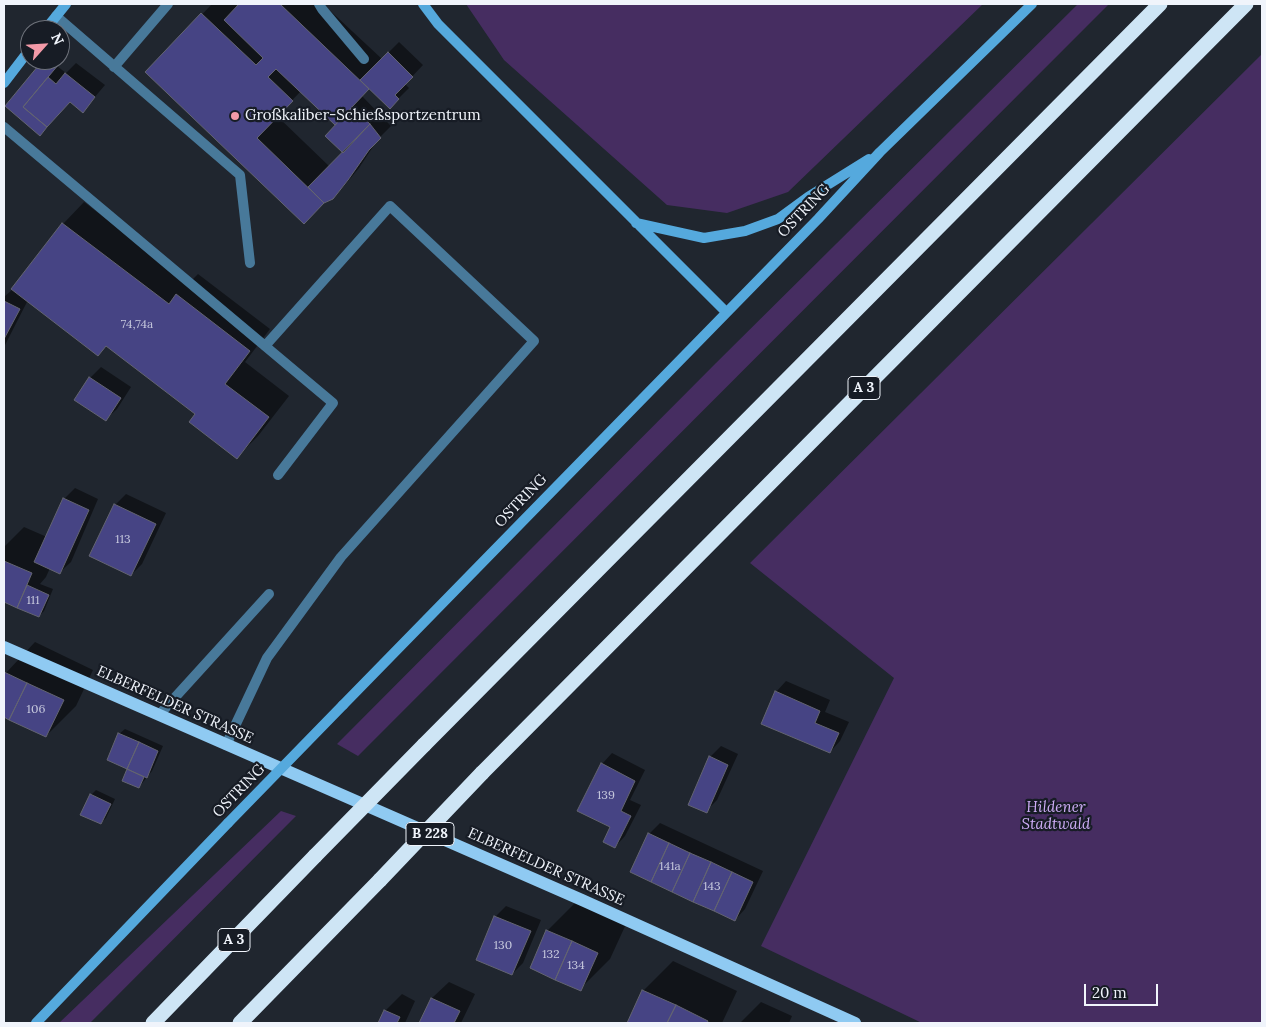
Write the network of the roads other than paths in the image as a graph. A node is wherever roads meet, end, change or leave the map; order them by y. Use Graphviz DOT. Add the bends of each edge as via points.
graph roads {
  1 [pos="66,4"];
  2 [pos="168,4"];
  3 [pos="319,4"];
  4 [pos="423,4"];
  5 [pos="1032,4"];
  6 [pos="1160,4"];
  7 [pos="1246,4"];
  8 [pos="56,16"];
  9 [pos="53,20"];
  10 [pos="364,59"];
  11 [pos="20,62"];
  12 [pos="114,67"];
  13 [pos="4,83"];
  14 [pos="4,127"];
  15 [pos="880,152"];
  16 [pos="636,223"];
  17 [pos="250,263"];
  18 [pos="726,312"];
  19 [pos="265,346"];
  20 [pos="278,475"];
  21 [pos="268,594"];
  22 [pos="4,646"];
  23 [pos="160,715"];
  24 [pos="226,744"];
  25 [pos="36,1023"];
  26 [pos="153,1023"];
  27 [pos="240,1023"];
  28 [pos="855,1023"];
  1 -- 8 [label="main road"];
  2 -- 12 [label="lane"];
  3 -- 10 [label="lane"];
  4 -- 16 [label="main road" via="438,24"];
  5 -- 15 [label="main road, OSTRING"];
  6 -- 26 [label="highway, A 3, bridge" via="314,856"];
  7 -- 27 [label="highway, A 3, bridge" via="482,773"];
  8 -- 9 [label="main road"];
  8 -- 12 [label="lane"];
  11 -- 13 [label="main road"];
  12 -- 17 [label="lane" via="240,175"];
  14 -- 19 [label="lane"];
  15 -- 16 [label="main road" via="778,218 745,231 704,238"];
  15 -- 18 [label="main road, OSTRING"];
  16 -- 18 [label="main road"];
  18 -- 25 [label="main road, OSTRING, bridge"];
  19 -- 20 [label="lane" via="333,402"];
  19 -- 24 [label="lane" via="390,206 534,341 341,557 267,658"];
  21 -- 23 [label="lane"];
  22 -- 23 [label="main road, ELBERFELDER STRASSE / B 228"];
  23 -- 24 [label="main road, ELBERFELDER STRASSE / B 228"];
  24 -- 28 [label="main road, ELBERFELDER STRASSE / B 228"];
}
